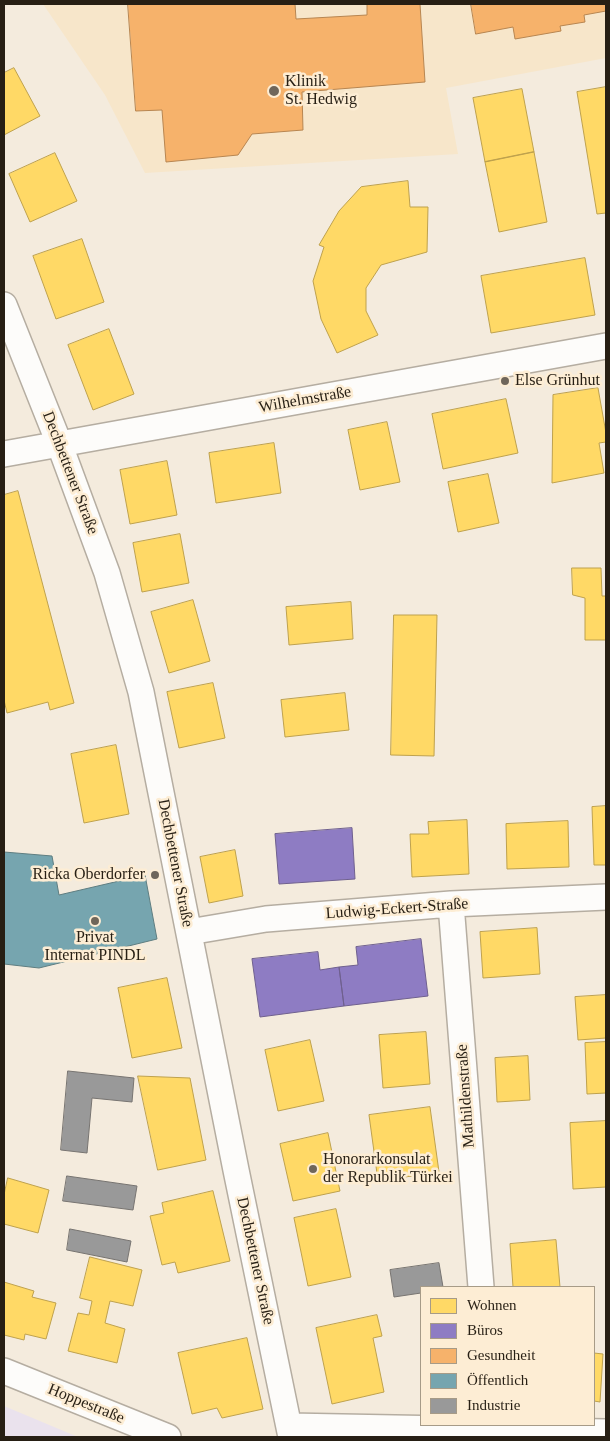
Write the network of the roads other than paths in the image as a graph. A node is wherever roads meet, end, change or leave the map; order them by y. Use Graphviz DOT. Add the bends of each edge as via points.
graph roads {
  1 [pos="4,305"];
  2 [pos="606,346"];
  3 [pos="59,443"];
  4 [pos="4,454"];
  5 [pos="606,897"];
  6 [pos="451,904"];
  7 [pos="189,932"];
  8 [pos="481,1286"];
  9 [pos="4,1371"];
  10 [pos="492,1427"];
  11 [pos="290,1432"];
  12 [pos="606,1432"];
  13 [pos="168,1437"];
  1 -- 3 [label="street, Dechbettener Straße"];
  2 -- 3 [label="street, Wilhelmstraße"];
  3 -- 4 [label="street, Wilhelmstraße"];
  3 -- 7 [label="street, Dechbettener Straße" via="107,573 140,692"];
  5 -- 6 [label="street, Ludwig-Eckert-Straße"];
  6 -- 7 [label="street, Ludwig-Eckert-Straße" via="266,919"];
  6 -- 8 [label="street, Mathildenstraße"];
  7 -- 11 [label="street, Dechbettener Straße"];
  9 -- 13 [label="street, Hoppestraße"];
  10 -- 11 [label="street"];
  10 -- 12 [label="street"];
}
